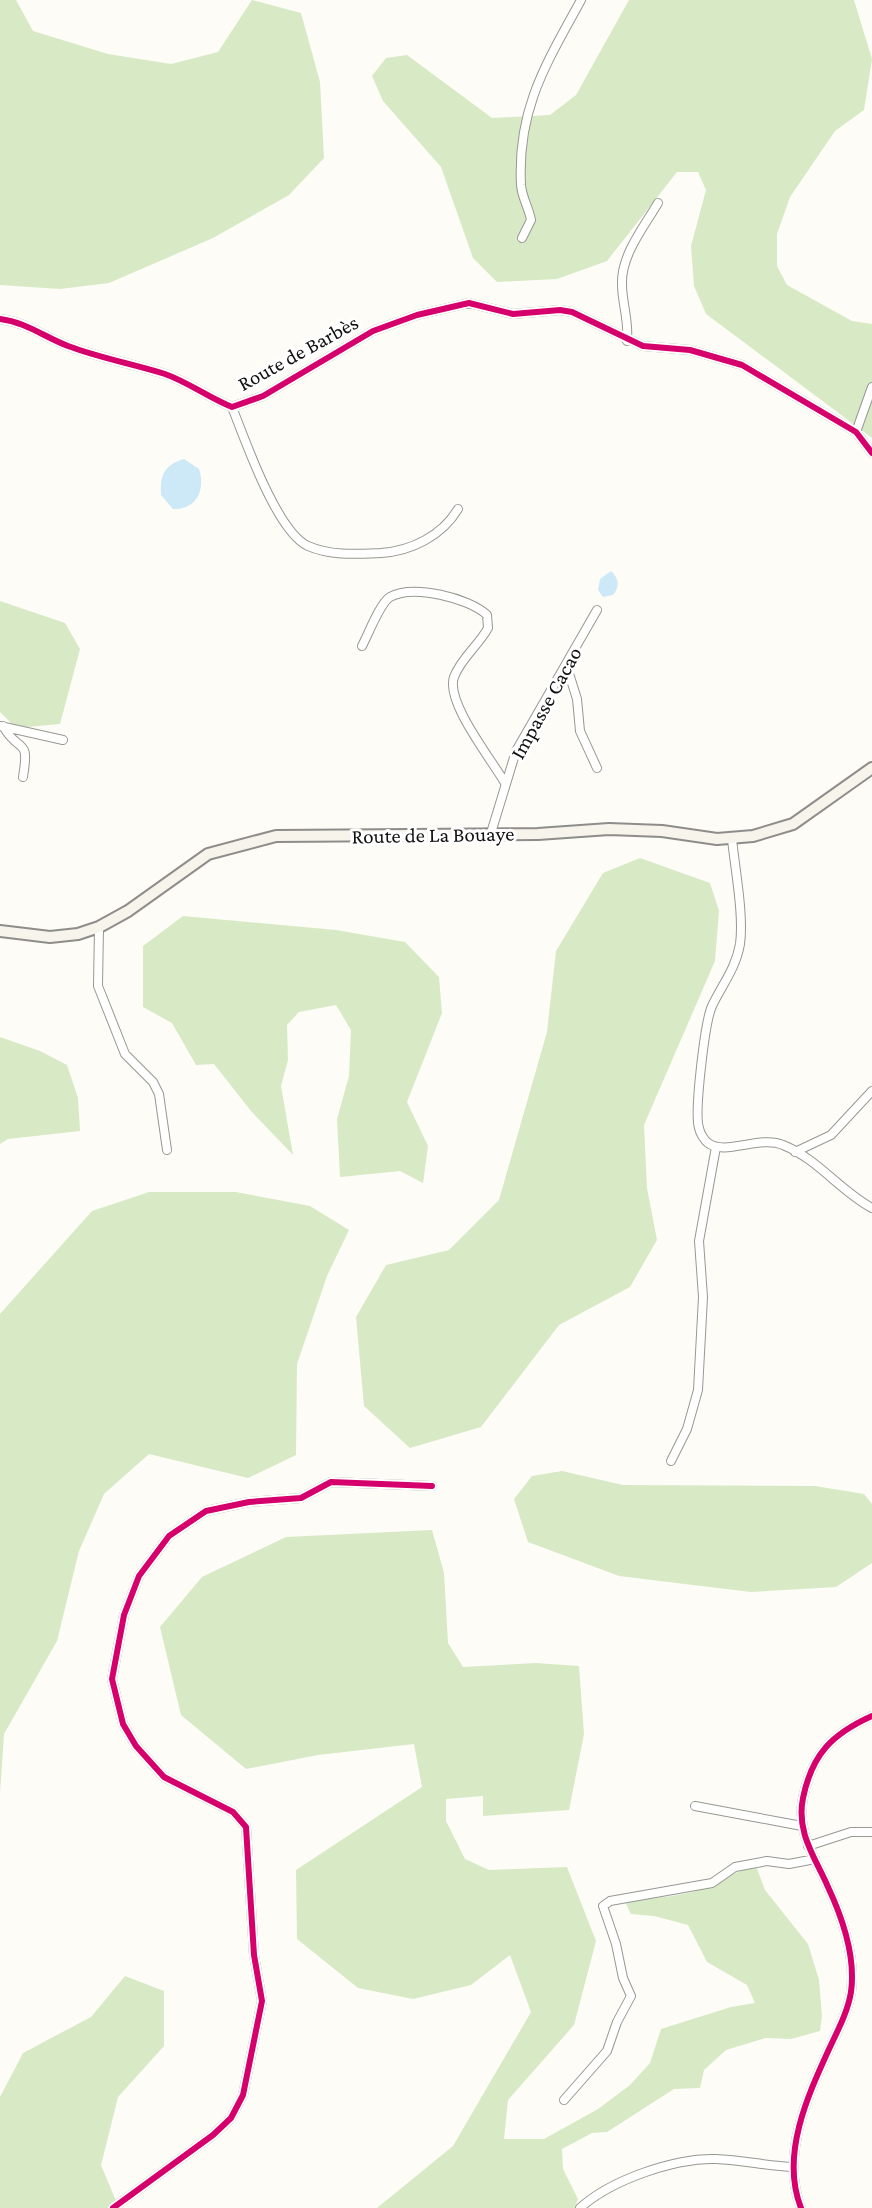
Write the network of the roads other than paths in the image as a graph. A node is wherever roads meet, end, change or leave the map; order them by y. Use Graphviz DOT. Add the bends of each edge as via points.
graph roads {
  1 [pos="581,0"];
  2 [pos="658,203"];
  3 [pos="522,238"];
  4 [pos="0,319"];
  5 [pos="627,340"];
  6 [pos="872,387"];
  7 [pos="232,407"];
  8 [pos="856,432"];
  9 [pos="872,453"];
  10 [pos="458,509"];
  11 [pos="597,610"];
  12 [pos="362,646"];
  13 [pos="566,664"];
  14 [pos="2,726"];
  15 [pos="63,740"];
  16 [pos="597,768"];
  17 [pos="872,768"];
  18 [pos="23,777"];
  19 [pos="504,783"];
  20 [pos="491,833"];
  21 [pos="732,839"];
  22 [pos="99,927"];
  23 [pos="0,931"];
  24 [pos="872,1092"];
  25 [pos="716,1148"];
  26 [pos="168,1150"];
  27 [pos="795,1152"];
  28 [pos="872,1208"];
  29 [pos="671,1461"];
  30 [pos="432,1486"];
  31 [pos="872,1716"];
  32 [pos="695,1806"];
  33 [pos="802,1826"];
  34 [pos="872,1832"];
  35 [pos="808,1846"];
  36 [pos="815,1859"];
  37 [pos="564,2100"];
  38 [pos="794,2167"];
  39 [pos="113,2208"];
  40 [pos="580,2208"];
  41 [pos="801,2208"];
  1 -- 3 [label="street" via="536,83 526,114 521,184 531,220"];
  2 -- 5 [label="street" via="624,264 621,282 629,321"];
  4 -- 7 [label="street, Route de Barbès" via="20,322 111,362 167,375"];
  5 -- 7 [label="street, Route de Barbès" via="572,312 513,314 469,303 417,315 373,331 262,396"];
  5 -- 8 [label="street, Route de Barbès" via="644,346 690,350 742,364"];
  6 -- 8 [label="street"];
  7 -- 10 [label="street" via="276,509 297,540 309,546 347,554 401,552 433,536"];
  8 -- 9 [label="street, Route de Barbès"];
  11 -- 13 [label="street, Impasse Cacao"];
  12 -- 19 [label="street" via="382,606 396,595 417,592 460,599 483,611 488,628 461,664 453,678 453,688 468,725"];
  13 -- 16 [label="street" via="577,699 580,731"];
  13 -- 19 [label="street, Impasse Cacao" via="516,751"];
  14 -- 15 [label="street"];
  14 -- 18 [label="street" via="10,738 24,746"];
  17 -- 21 [label="main road, Route de La Bouaye" via="793,824 753,837"];
  19 -- 20 [label="street, Impasse Cacao"];
  20 -- 21 [label="main road, Route de La Bouaye" via="636,829"];
  20 -- 22 [label="main road, Route de La Bouaye" via="304,835 241,844 208,854 128,912"];
  21 -- 25 [label="street" via="740,942 736,962 711,1008 699,1097 698,1126 705,1142"];
  22 -- 23 [label="main road, Route de La Bouaye" via="78,934 51,936"];
  22 -- 26 [label="street" via="98,986 125,1054 153,1082 159,1094"];
  24 -- 27 [label="street" via="831,1135"];
  25 -- 27 [label="street" via="767,1141"];
  25 -- 29 [label="street" via="699,1241 703,1297 698,1390 687,1429"];
  27 -- 28 [label="street" via="810,1159 853,1198"];
  30 -- 39 [label="street" via="331,1482 301,1498 249,1502 206,1511 169,1536 139,1576 124,1614 111,1679 123,1724 142,1754 164,1776 233,1812 246,1827 254,1955 262,2001 243,2095 231,2118"];
  31 -- 33 [label="street" via="835,1735 824,1747 810,1770"];
  32 -- 33 [label="street"];
  33 -- 35 [label="street"];
  34 -- 35 [label="street" via="851,1832"];
  35 -- 36 [label="street"];
  36 -- 37 [label="street" via="735,1867 712,1883 610,1901 603,1906 631,1996 607,2051"];
  36 -- 38 [label="street" via="842,1919 850,1956 850,1993 843,2020 807,2098"];
  38 -- 40 [label="street" via="714,2159 670,2164 632,2178"];
  38 -- 41 [label="street"];
}
